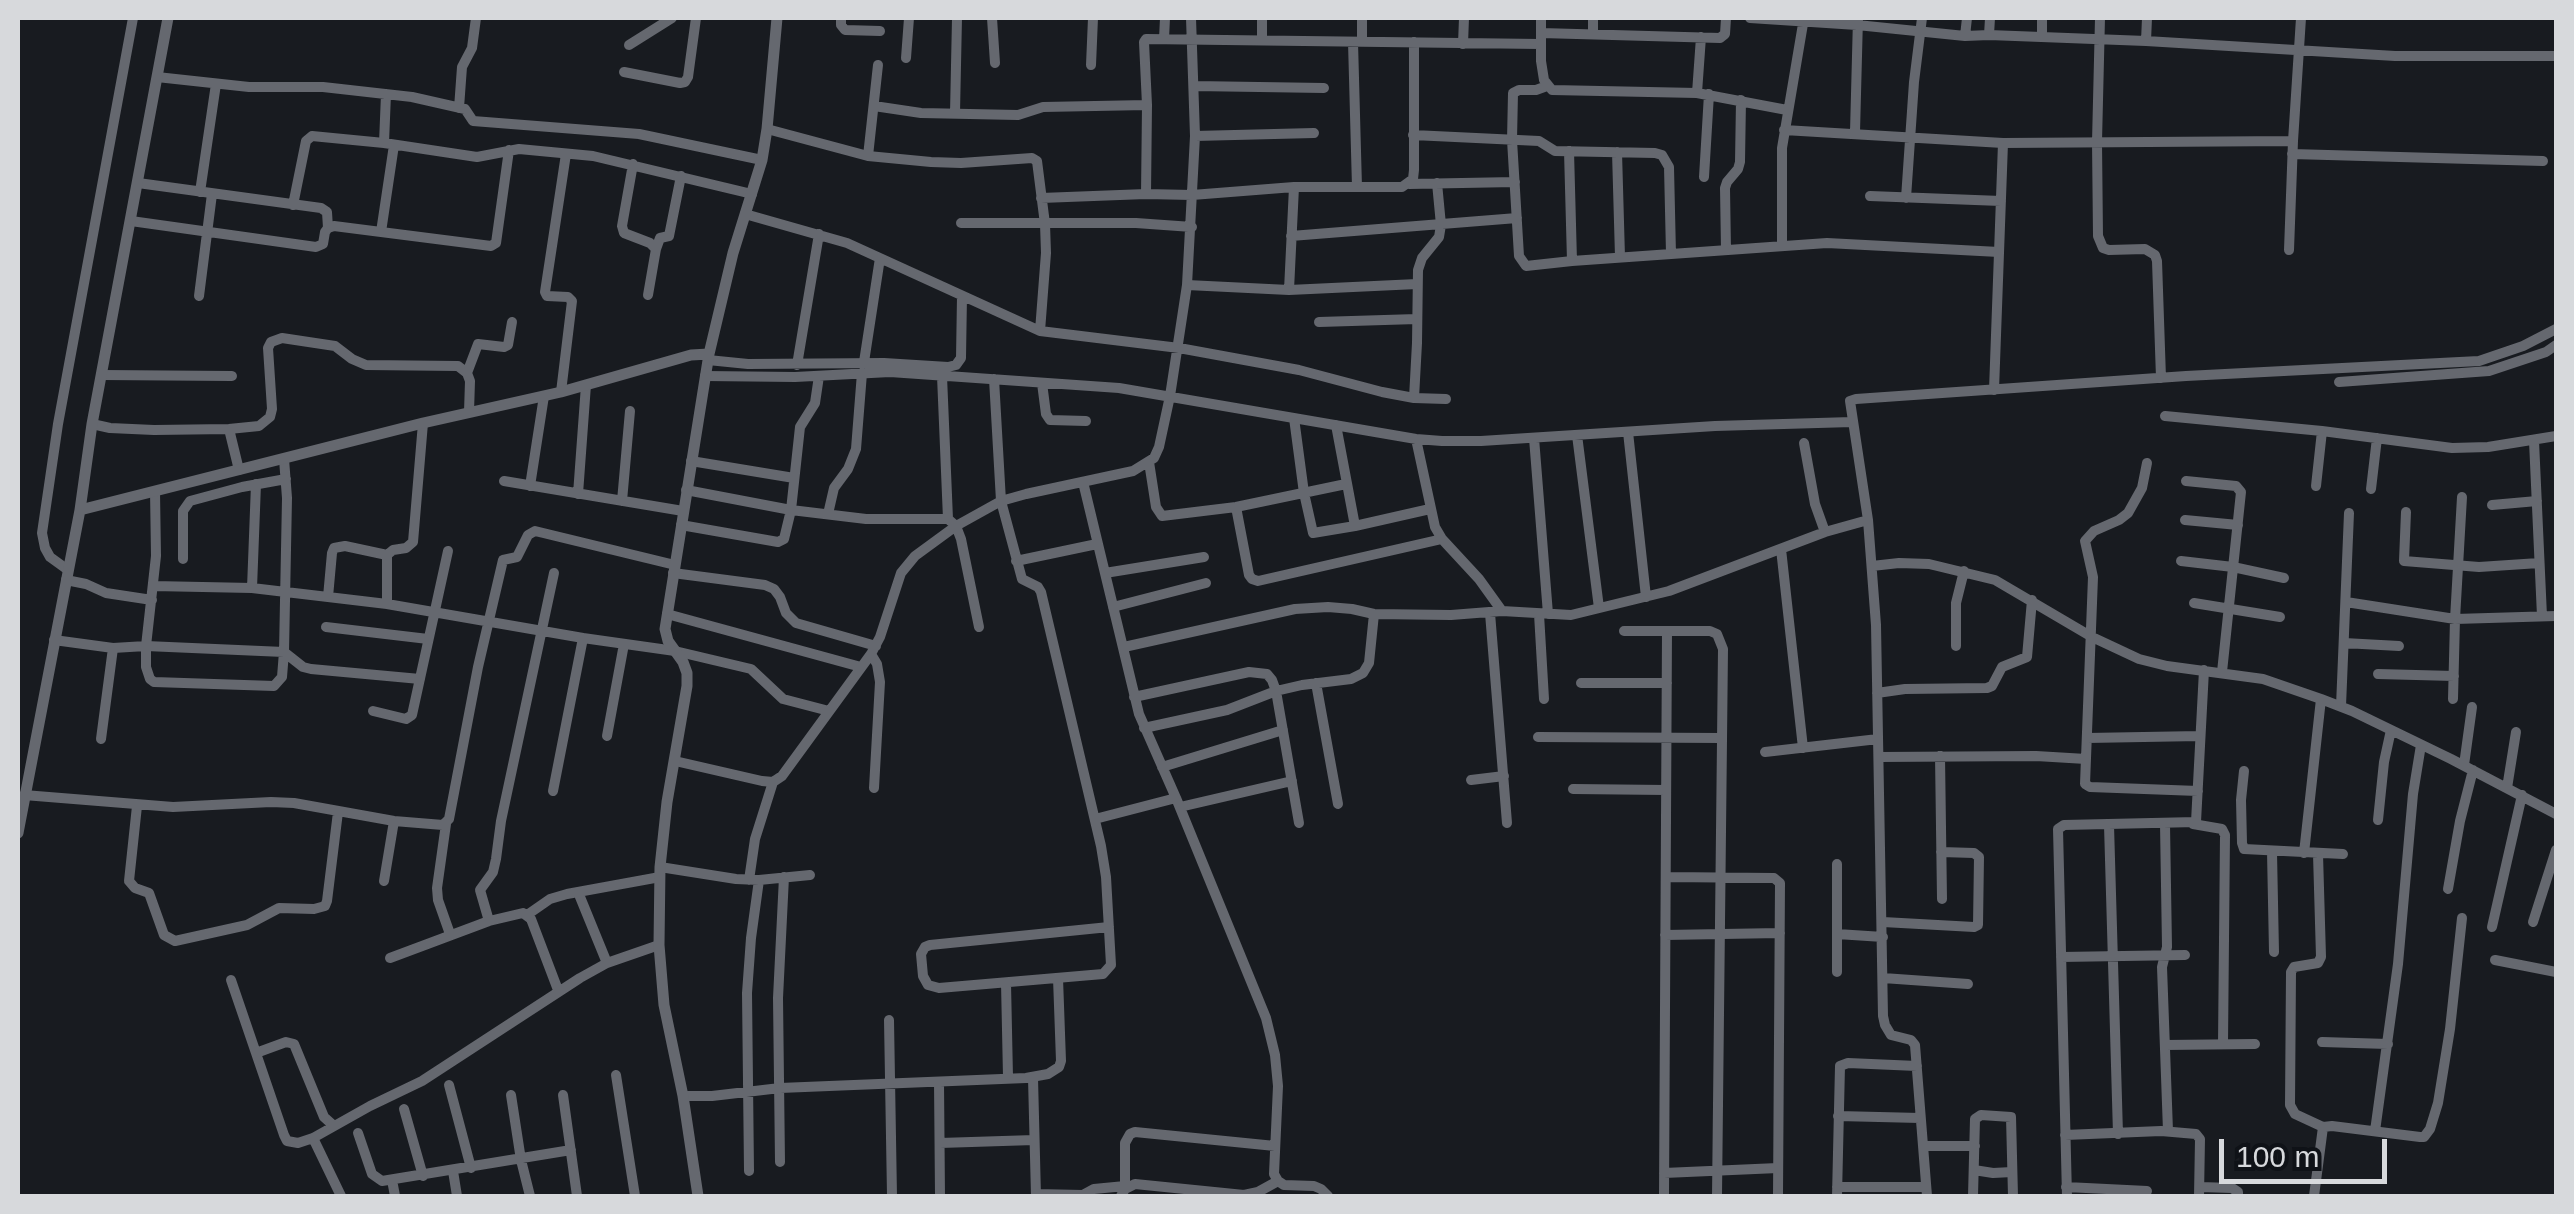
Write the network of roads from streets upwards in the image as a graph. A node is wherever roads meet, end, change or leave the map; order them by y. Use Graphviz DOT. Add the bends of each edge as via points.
graph roads {
  1 [pos="133,18"];
  2 [pos="168,18"];
  3 [pos="476,18"];
  4 [pos="672,18"];
  5 [pos="696,18"];
  6 [pos="777,18"];
  7 [pos="841,18"];
  8 [pos="909,18"];
  9 [pos="957,18"];
  10 [pos="992,18"];
  11 [pos="1093,18"];
  12 [pos="1165,18"];
  13 [pos="1191,18"];
  14 [pos="1262,18"];
  15 [pos="1362,18"];
  16 [pos="1464,18"];
  17 [pos="1541,18"];
  18 [pos="1593,18"];
  19 [pos="1726,18"];
  20 [pos="1750,18"];
  21 [pos="1922,18"];
  22 [pos="1967,18"];
  23 [pos="1990,18"];
  24 [pos="2042,18"];
  25 [pos="2100,18"];
  26 [pos="2147,18"];
  27 [pos="2302,18"];
  28 [pos="1804,20"];
  29 [pos="1858,21"];
  30 [pos="880,31"];
  31 [pos="1919,33"];
  32 [pos="1593,34"];
  33 [pos="1989,35"];
  34 [pos="1966,36"];
  35 [pos="2042,37"];
  36 [pos="1540,38"];
  37 [pos="1701,38"];
  38 [pos="1164,39"];
  39 [pos="1192,40"];
  40 [pos="1262,40"];
  41 [pos="2100,40"];
  42 [pos="2146,41"];
  43 [pos="1358,42"];
  44 [pos="1414,42"];
  45 [pos="629,44"];
  46 [pos="1464,44"];
  47 [pos="2299,49"];
  48 [pos="2556,56"];
  49 [pos="906,58"];
  50 [pos="995,63"];
  51 [pos="878,65"];
  52 [pos="1091,65"];
  53 [pos="624,72"];
  54 [pos="157,76"];
  55 [pos="216,84"];
  56 [pos="1194,86"];
  57 [pos="1547,86"];
  58 [pos="1324,88"];
  59 [pos="386,94"];
  60 [pos="1703,94"];
  61 [pos="1741,100"];
  62 [pos="1147,105"];
  63 [pos="874,106"];
  64 [pos="459,108"];
  65 [pos="1787,110"];
  66 [pos="955,113"];
  67 [pos="767,128"];
  68 [pos="1784,130"];
  69 [pos="1855,132"];
  70 [pos="1314,133"];
  71 [pos="1414,135"];
  72 [pos="1195,136"];
  73 [pos="1909,136"];
  74 [pos="1512,140"];
  75 [pos="2293,140"];
  76 [pos="2097,142"];
  77 [pos="2003,143"];
  78 [pos="389,144"];
  79 [pos="509,150"];
  80 [pos="1569,151"];
  81 [pos="1617,152"];
  82 [pos="566,154"];
  83 [pos="2292,154"];
  84 [pos="868,156"];
  85 [pos="762,160"];
  86 [pos="2543,161"];
  87 [pos="633,164"];
  88 [pos="681,176"];
  89 [pos="1704,177"];
  90 [pos="1515,182"];
  91 [pos="138,183"];
  92 [pos="1436,183"];
  93 [pos="1409,184"];
  94 [pos="1294,187"];
  95 [pos="1357,187"];
  96 [pos="206,193"];
  97 [pos="752,194"];
  98 [pos="1146,194"];
  99 [pos="1192,195"];
  100 [pos="1870,196"];
  101 [pos="1041,198"];
  102 [pos="1906,198"];
  103 [pos="2000,201"];
  104 [pos="293,204"];
  105 [pos="745,214"];
  106 [pos="1517,218"];
  107 [pos="131,221"];
  108 [pos="961,223"];
  109 [pos="1045,224"];
  110 [pos="1440,225"];
  111 [pos="1192,227"];
  112 [pos="328,228"];
  113 [pos="207,231"];
  114 [pos="381,232"];
  115 [pos="820,234"];
  116 [pos="1292,236"];
  117 [pos="1782,246"];
  118 [pos="656,249"];
  119 [pos="1726,250"];
  120 [pos="2289,250"];
  121 [pos="1999,252"];
  122 [pos="1671,254"];
  123 [pos="1620,257"];
  124 [pos="880,258"];
  125 [pos="1572,260"];
  126 [pos="1418,284"];
  127 [pos="1187,285"];
  128 [pos="1289,290"];
  129 [pos="648,295"];
  130 [pos="199,296"];
  131 [pos="962,296"];
  132 [pos="1418,319"];
  133 [pos="512,322"];
  134 [pos="1320,322"];
  135 [pos="2556,329"];
  136 [pos="1040,331"];
  137 [pos="2556,345"];
  138 [pos="1179,348"];
  139 [pos="707,365"];
  140 [pos="797,365"];
  141 [pos="863,368"];
  142 [pos="467,373"];
  143 [pos="102,375"];
  144 [pos="232,376"];
  145 [pos="820,376"];
  146 [pos="942,376"];
  147 [pos="2160,378"];
  148 [pos="994,379"];
  149 [pos="2339,382"];
  150 [pos="1042,383"];
  151 [pos="586,385"];
  152 [pos="1994,390"];
  153 [pos="561,392"];
  154 [pos="1170,392"];
  155 [pos="544,396"];
  156 [pos="1414,398"];
  157 [pos="1446,399"];
  158 [pos="630,411"];
  159 [pos="469,412"];
  160 [pos="1851,413"];
  161 [pos="2165,416"];
  162 [pos="1294,418"];
  163 [pos="1086,421"];
  164 [pos="92,424"];
  165 [pos="423,424"];
  166 [pos="1336,425"];
  167 [pos="229,429"];
  168 [pos="2322,431"];
  169 [pos="1628,432"];
  170 [pos="1577,435"];
  171 [pos="2556,436"];
  172 [pos="1534,438"];
  173 [pos="2376,438"];
  174 [pos="1416,439"];
  175 [pos="2534,441"];
  176 [pos="1804,443"];
  177 [pos="284,459"];
  178 [pos="691,461"];
  179 [pos="1149,462"];
  180 [pos="2146,463"];
  181 [pos="239,470"];
  182 [pos="794,478"];
  183 [pos="286,480"];
  184 [pos="504,481"];
  185 [pos="2186,481"];
  186 [pos="1083,482"];
  187 [pos="256,484"];
  188 [pos="1346,484"];
  189 [pos="530,486"];
  190 [pos="2316,486"];
  191 [pos="2372,489"];
  192 [pos="686,490"];
  193 [pos="155,491"];
  194 [pos="1304,493"];
  195 [pos="578,494"];
  196 [pos="2462,497"];
  197 [pos="622,501"];
  198 [pos="1001,502"];
  199 [pos="2537,502"];
  200 [pos="2492,505"];
  201 [pos="1236,507"];
  202 [pos="1430,509"];
  203 [pos="80,510"];
  204 [pos="791,510"];
  205 [pos="684,511"];
  206 [pos="2406,512"];
  207 [pos="828,514"];
  208 [pos="2349,514"];
  209 [pos="1868,520"];
  210 [pos="2185,520"];
  211 [pos="952,522"];
  212 [pos="681,525"];
  213 [pos="1354,526"];
  214 [pos="2238,526"];
  215 [pos="1825,532"];
  216 [pos="1442,539"];
  217 [pos="1098,544"];
  218 [pos="1781,549"];
  219 [pos="448,551"];
  220 [pos="387,554"];
  221 [pos="1204,558"];
  222 [pos="183,559"];
  223 [pos="1016,561"];
  224 [pos="2180,561"];
  225 [pos="2539,563"];
  226 [pos="2458,565"];
  227 [pos="1872,566"];
  228 [pos="2233,568"];
  229 [pos="674,569"];
  230 [pos="1964,571"];
  231 [pos="554,573"];
  232 [pos="1105,573"];
  233 [pos="67,575"];
  234 [pos="2284,578"];
  235 [pos="1206,584"];
  236 [pos="154,586"];
  237 [pos="252,588"];
  238 [pos="284,592"];
  239 [pos="328,597"];
  240 [pos="1646,597"];
  241 [pos="152,600"];
  242 [pos="2032,600"];
  243 [pos="2194,602"];
  244 [pos="2346,602"];
  245 [pos="387,604"];
  246 [pos="1114,607"];
  247 [pos="2229,607"];
  248 [pos="1600,608"];
  249 [pos="434,612"];
  250 [pos="1496,612"];
  251 [pos="667,614"];
  252 [pos="1374,614"];
  253 [pos="1544,614"];
  254 [pos="2542,616"];
  255 [pos="2556,616"];
  256 [pos="2280,617"];
  257 [pos="2455,618"];
  258 [pos="488,622"];
  259 [pos="326,627"];
  260 [pos="979,627"];
  261 [pos="542,631"];
  262 [pos="1624,631"];
  263 [pos="1667,631"];
  264 [pos="2092,637"];
  265 [pos="428,638"];
  266 [pos="583,638"];
  267 [pos="54,640"];
  268 [pos="2344,643"];
  269 [pos="624,644"];
  270 [pos="146,646"];
  271 [pos="1956,646"];
  272 [pos="2399,646"];
  273 [pos="112,648"];
  274 [pos="1124,648"];
  275 [pos="873,650"];
  276 [pos="676,651"];
  277 [pos="284,652"];
  278 [pos="860,667"];
  279 [pos="2204,670"];
  280 [pos="2222,672"];
  281 [pos="2378,674"];
  282 [pos="2454,676"];
  283 [pos="420,679"];
  284 [pos="1667,682"];
  285 [pos="1316,683"];
  286 [pos="1581,683"];
  287 [pos="1276,691"];
  288 [pos="1877,693"];
  289 [pos="1134,698"];
  290 [pos="2322,699"];
  291 [pos="2454,699"];
  292 [pos="1544,700"];
  293 [pos="2340,706"];
  294 [pos="2472,707"];
  295 [pos="373,711"];
  296 [pos="829,711"];
  297 [pos="1144,728"];
  298 [pos="1283,730"];
  299 [pos="2391,730"];
  300 [pos="2516,732"];
  301 [pos="608,736"];
  302 [pos="2200,736"];
  303 [pos="1538,737"];
  304 [pos="1666,738"];
  305 [pos="1721,738"];
  306 [pos="2087,738"];
  307 [pos="101,739"];
  308 [pos="1878,739"];
  309 [pos="2422,745"];
  310 [pos="1803,748"];
  311 [pos="1765,752"];
  312 [pos="1940,756"];
  313 [pos="1878,757"];
  314 [pos="2086,759"];
  315 [pos="675,761"];
  316 [pos="1162,768"];
  317 [pos="2468,768"];
  318 [pos="2244,772"];
  319 [pos="1504,776"];
  320 [pos="1292,780"];
  321 [pos="1471,780"];
  322 [pos="772,782"];
  323 [pos="874,788"];
  324 [pos="2507,788"];
  325 [pos="1573,789"];
  326 [pos="1666,790"];
  327 [pos="552,791"];
  328 [pos="2198,791"];
  329 [pos="24,794"];
  330 [pos="2522,795"];
  331 [pos="1178,802"];
  332 [pos="1338,804"];
  333 [pos="137,806"];
  334 [pos="338,812"];
  335 [pos="2556,814"];
  336 [pos="1095,819"];
  337 [pos="2378,820"];
  338 [pos="394,821"];
  339 [pos="1300,823"];
  340 [pos="1507,823"];
  341 [pos="446,824"];
  342 [pos="2165,824"];
  343 [pos="2193,824"];
  344 [pos="2109,825"];
  345 [pos="18,833"];
  346 [pos="2556,850"];
  347 [pos="1942,852"];
  348 [pos="2272,852"];
  349 [pos="2304,853"];
  350 [pos="2318,854"];
  351 [pos="2343,854"];
  352 [pos="1837,864"];
  353 [pos="660,872"];
  354 [pos="810,875"];
  355 [pos="1666,877"];
  356 [pos="1720,877"];
  357 [pos="784,878"];
  358 [pos="754,880"];
  359 [pos="384,881"];
  360 [pos="2448,889"];
  361 [pos="578,892"];
  362 [pos="1942,899"];
  363 [pos="527,914"];
  364 [pos="2462,918"];
  365 [pos="489,920"];
  366 [pos="1883,922"];
  367 [pos="2533,922"];
  368 [pos="1109,927"];
  369 [pos="2492,928"];
  370 [pos="1780,933"];
  371 [pos="450,934"];
  372 [pos="1719,934"];
  373 [pos="1837,934"];
  374 [pos="1665,935"];
  375 [pos="1883,937"];
  376 [pos="659,945"];
  377 [pos="2274,952"];
  378 [pos="2185,955"];
  379 [pos="2113,956"];
  380 [pos="2165,956"];
  381 [pos="2061,957"];
  382 [pos="390,958"];
  383 [pos="2495,960"];
  384 [pos="606,964"];
  385 [pos="1837,972"];
  386 [pos="2556,972"];
  387 [pos="1058,978"];
  388 [pos="1883,978"];
  389 [pos="231,980"];
  390 [pos="1006,983"];
  391 [pos="1968,984"];
  392 [pos="558,990"];
  393 [pos="889,1020"];
  394 [pos="2322,1042"];
  395 [pos="2222,1044"];
  396 [pos="2255,1044"];
  397 [pos="2388,1044"];
  398 [pos="2165,1045"];
  399 [pos="256,1053"];
  400 [pos="1917,1066"];
  401 [pos="616,1075"];
  402 [pos="1008,1077"];
  403 [pos="1033,1078"];
  404 [pos="939,1082"];
  405 [pos="890,1084"];
  406 [pos="449,1086"];
  407 [pos="780,1088"];
  408 [pos="747,1091"];
  409 [pos="510,1095"];
  410 [pos="563,1095"];
  411 [pos="683,1096"];
  412 [pos="404,1108"];
  413 [pos="1838,1116"];
  414 [pos="1920,1118"];
  415 [pos="334,1126"];
  416 [pos="2323,1127"];
  417 [pos="2168,1131"];
  418 [pos="2375,1131"];
  419 [pos="358,1133"];
  420 [pos="2118,1134"];
  421 [pos="2065,1135"];
  422 [pos="314,1138"];
  423 [pos="1034,1140"];
  424 [pos="940,1143"];
  425 [pos="1276,1146"];
  426 [pos="1922,1146"];
  427 [pos="1975,1146"];
  428 [pos="571,1150"];
  429 [pos="521,1160"];
  430 [pos="780,1162"];
  431 [pos="471,1168"];
  432 [pos="1778,1168"];
  433 [pos="1974,1170"];
  434 [pos="453,1171"];
  435 [pos="749,1172"];
  436 [pos="1718,1172"];
  437 [pos="2012,1172"];
  438 [pos="1664,1173"];
  439 [pos="423,1176"];
  440 [pos="392,1180"];
  441 [pos="1278,1181"];
  442 [pos="1123,1190"];
  443 [pos="2147,1190"];
  444 [pos="1837,1192"];
  445 [pos="1926,1192"];
  446 [pos="2066,1192"];
  447 [pos="2199,1192"];
  448 [pos="1036,1195"];
  449 [pos="341,1196"];
  450 [pos="395,1196"];
  451 [pos="457,1196"];
  452 [pos="530,1196"];
  453 [pos="578,1196"];
  454 [pos="634,1196"];
  455 [pos="698,1196"];
  456 [pos="892,1196"];
  457 [pos="940,1196"];
  458 [pos="1083,1196"];
  459 [pos="1328,1196"];
  460 [pos="1664,1196"];
  461 [pos="1718,1196"];
  462 [pos="1778,1196"];
  463 [pos="1974,1196"];
  464 [pos="2013,1196"];
  465 [pos="2238,1196"];
  466 [pos="2314,1196"];
  1 -- 233 [label="street" via="42,533 44,548"];
  2 -- 54 [label="street"];
  3 -- 64 [label="street"];
  4 -- 45 [label="street"];
  5 -- 53 [label="street" via="685,82"];
  6 -- 67 [label="street"];
  7 -- 30 [label="street" via="845,30"];
  8 -- 49 [label="street"];
  9 -- 66 [label="street"];
  10 -- 50 [label="street"];
  11 -- 52 [label="street"];
  12 -- 38 [label="street"];
  13 -- 39 [label="street"];
  14 -- 40 [label="street"];
  15 -- 43 [label="street"];
  16 -- 46 [label="street"];
  17 -- 36 [label="street"];
  18 -- 32 [label="street"];
  19 -- 37 [label="street" via="1723,37"];
  20 -- 28 [label="street"];
  21 -- 31 [label="street"];
  22 -- 34 [label="street"];
  23 -- 33 [label="street"];
  24 -- 35 [label="street"];
  25 -- 41 [label="street"];
  26 -- 42 [label="street"];
  27 -- 47 [label="street"];
  28 -- 29 [label="street"];
  28 -- 65 [label="street"];
  29 -- 31 [label="street"];
  29 -- 69 [label="street"];
  31 -- 34 [label="street"];
  31 -- 73 [label="street"];
  32 -- 36 [label="street"];
  32 -- 37 [label="street"];
  33 -- 34 [label="street"];
  33 -- 35 [label="street"];
  35 -- 41 [label="street"];
  36 -- 46 [label="street"];
  36 -- 57 [label="street"];
  37 -- 60 [label="street"];
  38 -- 39 [label="street"];
  38 -- 62 [label="street" via="1144,42"];
  39 -- 40 [label="street"];
  39 -- 56 [label="street"];
  40 -- 43 [label="street"];
  41 -- 42 [label="street"];
  41 -- 76 [label="street"];
  42 -- 47 [label="street"];
  43 -- 44 [label="street"];
  43 -- 95 [label="street"];
  44 -- 46 [label="street"];
  44 -- 71 [label="street"];
  47 -- 48 [label="street"];
  47 -- 75 [label="street"];
  51 -- 63 [label="street"];
  54 -- 55 [label="street"];
  54 -- 91 [label="street"];
  55 -- 59 [label="street"];
  55 -- 96 [label="street"];
  56 -- 58 [label="street"];
  56 -- 72 [label="street"];
  57 -- 60 [label="street"];
  57 -- 74 [label="street" via="1513,93"];
  59 -- 64 [label="street"];
  59 -- 78 [label="street"];
  60 -- 61 [label="street"];
  60 -- 89 [label="street"];
  61 -- 65 [label="street"];
  61 -- 119 [label="street" via="1740,162 1725,188"];
  62 -- 66 [label="street"];
  62 -- 98 [label="street"];
  63 -- 66 [label="street"];
  63 -- 84 [label="street"];
  64 -- 85 [label="street" via="473,121 639,134"];
  65 -- 68 [label="street"];
  67 -- 84 [label="street"];
  67 -- 85 [label="street"];
  68 -- 69 [label="street"];
  68 -- 117 [label="street"];
  69 -- 73 [label="street"];
  70 -- 72 [label="street"];
  71 -- 74 [label="street"];
  71 -- 93 [label="street"];
  72 -- 99 [label="street"];
  73 -- 77 [label="street"];
  73 -- 102 [label="street"];
  74 -- 80 [label="street"];
  74 -- 90 [label="street"];
  75 -- 76 [label="street"];
  75 -- 83 [label="street"];
  76 -- 77 [label="street"];
  76 -- 147 [label="street" via="2099,243 2108,250 2152,251 2157,261"];
  77 -- 103 [label="street"];
  78 -- 79 [label="street" via="477,156"];
  78 -- 104 [label="street" via="309,137"];
  78 -- 114 [label="street"];
  79 -- 82 [label="street"];
  79 -- 114 [label="street" via="494,245"];
  80 -- 81 [label="street"];
  80 -- 125 [label="street"];
  81 -- 122 [label="street" via="1655,153 1667,160"];
  81 -- 123 [label="street"];
  82 -- 87 [label="street"];
  82 -- 153 [label="street" via="545,292 572,301"];
  83 -- 86 [label="street"];
  83 -- 120 [label="street"];
  84 -- 101 [label="street" via="961,163 1032,158"];
  85 -- 97 [label="street"];
  87 -- 88 [label="street"];
  87 -- 118 [label="street" via="622,230"];
  88 -- 97 [label="street"];
  88 -- 118 [label="street" via="670,236 660,238"];
  90 -- 92 [label="street"];
  90 -- 106 [label="street"];
  91 -- 96 [label="street"];
  91 -- 107 [label="street"];
  92 -- 93 [label="street"];
  92 -- 110 [label="street"];
  93 -- 95 [label="street"];
  94 -- 95 [label="street"];
  94 -- 99 [label="street"];
  94 -- 116 [label="street"];
  96 -- 104 [label="street"];
  96 -- 113 [label="street"];
  97 -- 105 [label="street"];
  98 -- 99 [label="street"];
  98 -- 101 [label="street"];
  99 -- 111 [label="street"];
  100 -- 102 [label="street"];
  101 -- 109 [label="street"];
  102 -- 103 [label="street"];
  103 -- 121 [label="street"];
  104 -- 112 [label="street" via="324,210"];
  105 -- 115 [label="street"];
  105 -- 139 [label="street"];
  106 -- 110 [label="street"];
  106 -- 125 [label="street" via="1519,256 1526,266"];
  107 -- 113 [label="street"];
  107 -- 143 [label="street"];
  108 -- 109 [label="street"];
  109 -- 111 [label="street"];
  109 -- 136 [label="street"];
  110 -- 116 [label="street"];
  110 -- 126 [label="street" via="1422,258"];
  111 -- 127 [label="street"];
  112 -- 113 [label="street" via="316,246"];
  112 -- 114 [label="street"];
  113 -- 130 [label="street"];
  115 -- 124 [label="street"];
  115 -- 140 [label="street"];
  116 -- 128 [label="street"];
  117 -- 119 [label="street"];
  117 -- 121 [label="street"];
  118 -- 129 [label="street"];
  119 -- 122 [label="street"];
  121 -- 152 [label="street"];
  122 -- 123 [label="street"];
  123 -- 125 [label="street"];
  124 -- 131 [label="street"];
  124 -- 141 [label="street"];
  126 -- 128 [label="street"];
  126 -- 132 [label="street"];
  127 -- 128 [label="street"];
  127 -- 138 [label="street"];
  131 -- 136 [label="street"];
  131 -- 141 [label="street" via="962,358 956,365"];
  132 -- 134 [label="street"];
  132 -- 156 [label="street"];
  133 -- 142 [label="street" via="508,345 478,344"];
  135 -- 147 [label="street" via="2479,361"];
  136 -- 138 [label="street"];
  137 -- 149 [label="street" via="2489,371"];
  138 -- 154 [label="street"];
  138 -- 156 [label="street"];
  139 -- 140 [label="street"];
  139 -- 145 [label="street"];
  139 -- 151 [label="street" via="691,356"];
  139 -- 178 [label="street"];
  140 -- 141 [label="street"];
  141 -- 145 [label="street"];
  141 -- 146 [label="street"];
  141 -- 207 [label="street" via="856,449"];
  142 -- 159 [label="street"];
  142 -- 167 [label="street" via="458,366 366,364 334,346 276,339 268,348 270,417 258,426"];
  143 -- 144 [label="street"];
  143 -- 164 [label="street"];
  145 -- 182 [label="street" via="815,403 800,427"];
  146 -- 148 [label="street"];
  146 -- 211 [label="street"];
  147 -- 152 [label="street"];
  148 -- 150 [label="street"];
  148 -- 198 [label="street"];
  150 -- 154 [label="street"];
  150 -- 163 [label="street" via="1050,420"];
  151 -- 153 [label="street"];
  151 -- 195 [label="street"];
  152 -- 160 [label="street" via="1856,399"];
  153 -- 155 [label="street"];
  154 -- 162 [label="street"];
  154 -- 179 [label="street" via="1159,448"];
  155 -- 159 [label="street"];
  155 -- 189 [label="street"];
  156 -- 157 [label="street"];
  158 -- 197 [label="street"];
  159 -- 165 [label="street"];
  160 -- 169 [label="street"];
  160 -- 209 [label="street"];
  161 -- 168 [label="street"];
  162 -- 166 [label="street"];
  162 -- 194 [label="street"];
  164 -- 167 [label="street"];
  164 -- 203 [label="street"];
  165 -- 177 [label="street"];
  165 -- 220 [label="street" via="413,542"];
  166 -- 174 [label="street"];
  166 -- 188 [label="street"];
  167 -- 181 [label="street"];
  168 -- 173 [label="street"];
  168 -- 190 [label="street"];
  169 -- 170 [label="street"];
  169 -- 240 [label="street"];
  170 -- 172 [label="street"];
  170 -- 248 [label="street"];
  171 -- 175 [label="street"];
  172 -- 174 [label="street"];
  172 -- 253 [label="street"];
  173 -- 175 [label="street" via="2452,448"];
  173 -- 191 [label="street"];
  174 -- 202 [label="street"];
  175 -- 199 [label="street"];
  176 -- 215 [label="street"];
  177 -- 181 [label="street"];
  177 -- 183 [label="street"];
  178 -- 182 [label="street"];
  178 -- 192 [label="street"];
  179 -- 186 [label="street"];
  179 -- 201 [label="street" via="1162,516"];
  180 -- 264 [label="street" via="2128,513 2086,540"];
  181 -- 193 [label="street"];
  182 -- 204 [label="street"];
  183 -- 187 [label="street"];
  183 -- 238 [label="street"];
  184 -- 189 [label="street"];
  185 -- 214 [label="street" via="2240,488"];
  186 -- 198 [label="street"];
  186 -- 217 [label="street"];
  187 -- 222 [label="street" via="185,506"];
  187 -- 237 [label="street"];
  188 -- 194 [label="street"];
  188 -- 213 [label="street"];
  189 -- 195 [label="street"];
  192 -- 204 [label="street"];
  192 -- 205 [label="street"];
  193 -- 203 [label="street"];
  193 -- 236 [label="street"];
  194 -- 201 [label="street"];
  194 -- 213 [label="street" via="1313,532"];
  195 -- 197 [label="street"];
  196 -- 226 [label="street"];
  197 -- 205 [label="street"];
  198 -- 211 [label="street"];
  198 -- 223 [label="street"];
  199 -- 200 [label="street"];
  199 -- 225 [label="street"];
  201 -- 216 [label="street" via="1249,575 1258,581"];
  202 -- 213 [label="street"];
  202 -- 216 [label="street"];
  203 -- 233 [label="street"];
  204 -- 207 [label="street"];
  204 -- 212 [label="street" via="778,542"];
  205 -- 212 [label="street"];
  206 -- 226 [label="street" via="2404,561"];
  207 -- 211 [label="street"];
  208 -- 244 [label="street"];
  209 -- 215 [label="street"];
  209 -- 227 [label="street"];
  210 -- 214 [label="street"];
  211 -- 260 [label="street"];
  211 -- 275 [label="street" via="901,573"];
  212 -- 229 [label="street"];
  214 -- 228 [label="street"];
  215 -- 218 [label="street"];
  216 -- 250 [label="street" via="1480,579"];
  217 -- 223 [label="street"];
  217 -- 232 [label="street"];
  218 -- 240 [label="street"];
  218 -- 310 [label="street"];
  219 -- 249 [label="street"];
  220 -- 239 [label="street" via="334,548"];
  220 -- 245 [label="street"];
  221 -- 232 [label="street"];
  223 -- 336 [label="street" via="1022,580 1041,592"];
  224 -- 228 [label="street"];
  225 -- 226 [label="street"];
  225 -- 254 [label="street"];
  226 -- 257 [label="street"];
  227 -- 230 [label="street" via="1929,564"];
  227 -- 288 [label="street"];
  228 -- 234 [label="street"];
  228 -- 247 [label="street"];
  229 -- 251 [label="street"];
  229 -- 258 [label="street" via="531,532 519,554 502,563"];
  229 -- 275 [label="street" via="765,585 796,623"];
  230 -- 242 [label="street"];
  230 -- 271 [label="street"];
  231 -- 261 [label="street"];
  232 -- 246 [label="street"];
  233 -- 241 [label="street" via="106,593"];
  233 -- 267 [label="street"];
  235 -- 246 [label="street"];
  236 -- 237 [label="street"];
  236 -- 241 [label="street"];
  237 -- 238 [label="street"];
  238 -- 239 [label="street"];
  238 -- 277 [label="street"];
  239 -- 245 [label="street"];
  240 -- 248 [label="street"];
  241 -- 270 [label="street"];
  242 -- 264 [label="street"];
  242 -- 288 [label="street" via="2027,657 2002,667 1992,686"];
  243 -- 247 [label="street"];
  244 -- 257 [label="street"];
  244 -- 268 [label="street"];
  245 -- 249 [label="street"];
  246 -- 274 [label="street"];
  247 -- 256 [label="street"];
  247 -- 280 [label="street"];
  248 -- 253 [label="street"];
  249 -- 258 [label="street"];
  249 -- 265 [label="street"];
  250 -- 252 [label="street"];
  250 -- 253 [label="street"];
  250 -- 319 [label="street"];
  251 -- 276 [label="street" via="668,640"];
  251 -- 278 [label="street"];
  252 -- 274 [label="street" via="1295,609"];
  252 -- 285 [label="street" via="1363,673"];
  253 -- 292 [label="street"];
  254 -- 255 [label="street"];
  254 -- 257 [label="street"];
  257 -- 282 [label="street"];
  258 -- 261 [label="street"];
  258 -- 341 [label="street"];
  259 -- 265 [label="street"];
  261 -- 266 [label="street"];
  261 -- 365 [label="street" via="493,872 480,890"];
  262 -- 263 [label="street"];
  263 -- 284 [label="street"];
  263 -- 305 [label="street" via="1710,631 1722,641"];
  264 -- 279 [label="street" via="2150,663"];
  264 -- 306 [label="street"];
  265 -- 283 [label="street"];
  266 -- 269 [label="street"];
  266 -- 327 [label="street"];
  267 -- 273 [label="street"];
  267 -- 329 [label="street"];
  268 -- 272 [label="street"];
  268 -- 293 [label="street"];
  269 -- 276 [label="street"];
  269 -- 301 [label="street"];
  270 -- 273 [label="street"];
  270 -- 277 [label="street"];
  270 -- 277 [label="street" via="154,682 274,686"];
  273 -- 307 [label="street"];
  274 -- 289 [label="street"];
  275 -- 278 [label="street"];
  275 -- 323 [label="street" via="880,682"];
  276 -- 296 [label="street" via="751,669 784,699"];
  276 -- 315 [label="street" via="687,686"];
  277 -- 283 [label="street" via="311,669"];
  278 -- 296 [label="street"];
  279 -- 280 [label="street"];
  279 -- 302 [label="street"];
  280 -- 290 [label="street"];
  281 -- 282 [label="street"];
  282 -- 291 [label="street"];
  283 -- 295 [label="street" via="410,718"];
  284 -- 286 [label="street"];
  284 -- 304 [label="street"];
  285 -- 287 [label="street"];
  285 -- 332 [label="street"];
  287 -- 289 [label="street" via="1266,674 1248,672"];
  287 -- 297 [label="street" via="1228,710"];
  287 -- 298 [label="street"];
  288 -- 308 [label="street"];
  289 -- 297 [label="street"];
  290 -- 293 [label="street"];
  290 -- 349 [label="street"];
  293 -- 299 [label="street"];
  294 -- 317 [label="street"];
  296 -- 322 [label="street"];
  297 -- 316 [label="street"];
  298 -- 316 [label="street"];
  298 -- 320 [label="street"];
  299 -- 309 [label="street"];
  299 -- 337 [label="street"];
  300 -- 324 [label="street"];
  302 -- 306 [label="street"];
  302 -- 328 [label="street"];
  303 -- 304 [label="street"];
  304 -- 305 [label="street"];
  304 -- 326 [label="street"];
  305 -- 356 [label="street"];
  306 -- 314 [label="street"];
  308 -- 310 [label="street"];
  308 -- 313 [label="street"];
  309 -- 317 [label="street"];
  309 -- 397 [label="street"];
  310 -- 311 [label="street"];
  312 -- 313 [label="street"];
  312 -- 314 [label="street"];
  312 -- 347 [label="street"];
  313 -- 366 [label="street"];
  314 -- 328 [label="street" via="2090,788"];
  315 -- 322 [label="street"];
  315 -- 353 [label="street"];
  316 -- 331 [label="street"];
  317 -- 324 [label="street"];
  317 -- 360 [label="street"];
  318 -- 348 [label="street" via="2242,847"];
  319 -- 321 [label="street"];
  319 -- 340 [label="street"];
  320 -- 331 [label="street"];
  320 -- 339 [label="street"];
  322 -- 358 [label="street" via="755,839"];
  324 -- 330 [label="street"];
  325 -- 326 [label="street"];
  326 -- 355 [label="street"];
  328 -- 343 [label="street"];
  329 -- 333 [label="street"];
  329 -- 345 [label="street"];
  330 -- 335 [label="street"];
  330 -- 369 [label="street"];
  331 -- 336 [label="street"];
  331 -- 425 [label="street" via="1266,1018 1278,1086"];
  333 -- 334 [label="street" via="271,802"];
  333 -- 334 [label="street" via="129,882 148,892 164,935 175,940 246,925 279,908 324,906"];
  334 -- 338 [label="street"];
  336 -- 368 [label="street"];
  338 -- 341 [label="street"];
  338 -- 359 [label="street"];
  341 -- 371 [label="street" via="437,888"];
  342 -- 343 [label="street"];
  342 -- 344 [label="street"];
  342 -- 380 [label="street"];
  343 -- 395 [label="street" via="2225,834"];
  344 -- 379 [label="street"];
  344 -- 381 [label="street" via="2058,829"];
  346 -- 367 [label="street"];
  347 -- 362 [label="street"];
  347 -- 366 [label="street" via="1979,856 1978,925"];
  348 -- 349 [label="street"];
  348 -- 377 [label="street"];
  349 -- 350 [label="street"];
  350 -- 351 [label="street"];
  350 -- 416 [label="street" via="2321,957 2290,972 2290,1105"];
  352 -- 373 [label="street"];
  353 -- 358 [label="street"];
  353 -- 361 [label="street"];
  353 -- 376 [label="street"];
  354 -- 357 [label="street"];
  355 -- 356 [label="street"];
  355 -- 374 [label="street"];
  356 -- 370 [label="street" via="1778,879"];
  356 -- 372 [label="street"];
  357 -- 358 [label="street"];
  357 -- 407 [label="street"];
  358 -- 408 [label="street"];
  361 -- 363 [label="street"];
  361 -- 384 [label="street"];
  363 -- 365 [label="street"];
  363 -- 392 [label="street"];
  364 -- 418 [label="street" via="2430,1129 2420,1138"];
  365 -- 371 [label="street"];
  366 -- 375 [label="street"];
  368 -- 387 [label="street" via="1109,970"];
  368 -- 390 [label="street" via="922,950 932,987"];
  370 -- 372 [label="street"];
  370 -- 432 [label="street"];
  371 -- 382 [label="street"];
  372 -- 374 [label="street"];
  372 -- 436 [label="street"];
  373 -- 375 [label="street"];
  373 -- 385 [label="street"];
  374 -- 438 [label="street"];
  375 -- 388 [label="street"];
  376 -- 384 [label="street"];
  376 -- 411 [label="street"];
  378 -- 380 [label="street"];
  379 -- 380 [label="street"];
  379 -- 381 [label="street"];
  379 -- 420 [label="street"];
  380 -- 398 [label="street"];
  381 -- 421 [label="street"];
  383 -- 386 [label="street"];
  384 -- 392 [label="street"];
  387 -- 390 [label="street"];
  387 -- 403 [label="street" via="1061,1061"];
  388 -- 391 [label="street"];
  388 -- 400 [label="street" via="1885,1025 1915,1045"];
  389 -- 399 [label="street"];
  390 -- 402 [label="street"];
  392 -- 415 [label="street" via="453,1062"];
  393 -- 405 [label="street"];
  394 -- 397 [label="street"];
  395 -- 396 [label="street"];
  395 -- 398 [label="street"];
  397 -- 418 [label="street"];
  398 -- 417 [label="street"];
  399 -- 415 [label="street" via="294,1044 320,1110"];
  399 -- 422 [label="street" via="287,1141"];
  400 -- 413 [label="street" via="1840,1066"];
  400 -- 414 [label="street"];
  401 -- 454 [label="street"];
  402 -- 403 [label="street"];
  402 -- 404 [label="street"];
  403 -- 423 [label="street"];
  404 -- 405 [label="street"];
  404 -- 424 [label="street"];
  405 -- 407 [label="street"];
  405 -- 456 [label="street"];
  406 -- 431 [label="street"];
  407 -- 408 [label="street"];
  407 -- 430 [label="street"];
  408 -- 411 [label="street"];
  408 -- 435 [label="street"];
  409 -- 429 [label="street"];
  410 -- 428 [label="street"];
  411 -- 455 [label="street"];
  412 -- 439 [label="street"];
  413 -- 414 [label="street"];
  413 -- 444 [label="street"];
  414 -- 426 [label="street"];
  415 -- 422 [label="street"];
  416 -- 418 [label="street"];
  416 -- 466 [label="street"];
  417 -- 420 [label="street"];
  417 -- 447 [label="street" via="2200,1137"];
  419 -- 440 [label="street" via="372,1174"];
  420 -- 421 [label="street"];
  421 -- 446 [label="street"];
  422 -- 449 [label="street"];
  423 -- 424 [label="street"];
  423 -- 448 [label="street"];
  424 -- 457 [label="street"];
  425 -- 441 [label="street"];
  425 -- 442 [label="street" via="1135,1132 1125,1143"];
  426 -- 427 [label="street"];
  426 -- 445 [label="street"];
  427 -- 433 [label="street"];
  427 -- 437 [label="street" via="1976,1116 2010,1116"];
  428 -- 429 [label="street"];
  428 -- 453 [label="street"];
  429 -- 431 [label="street"];
  429 -- 452 [label="street"];
  431 -- 434 [label="street"];
  432 -- 436 [label="street"];
  432 -- 462 [label="street"];
  433 -- 437 [label="street"];
  433 -- 463 [label="street"];
  434 -- 439 [label="street"];
  434 -- 451 [label="street"];
  436 -- 438 [label="street"];
  436 -- 461 [label="street"];
  437 -- 464 [label="street"];
  438 -- 460 [label="street"];
  439 -- 440 [label="street"];
  440 -- 450 [label="street"];
  441 -- 442 [label="street" via="1244,1195 1135,1184"];
  441 -- 459 [label="street" via="1321,1188"];
  442 -- 458 [label="street" via="1094,1189"];
  443 -- 446 [label="street"];
  444 -- 445 [label="street"];
  447 -- 465 [label="street" via="2232,1188"];
  448 -- 458 [label="street"];
}
